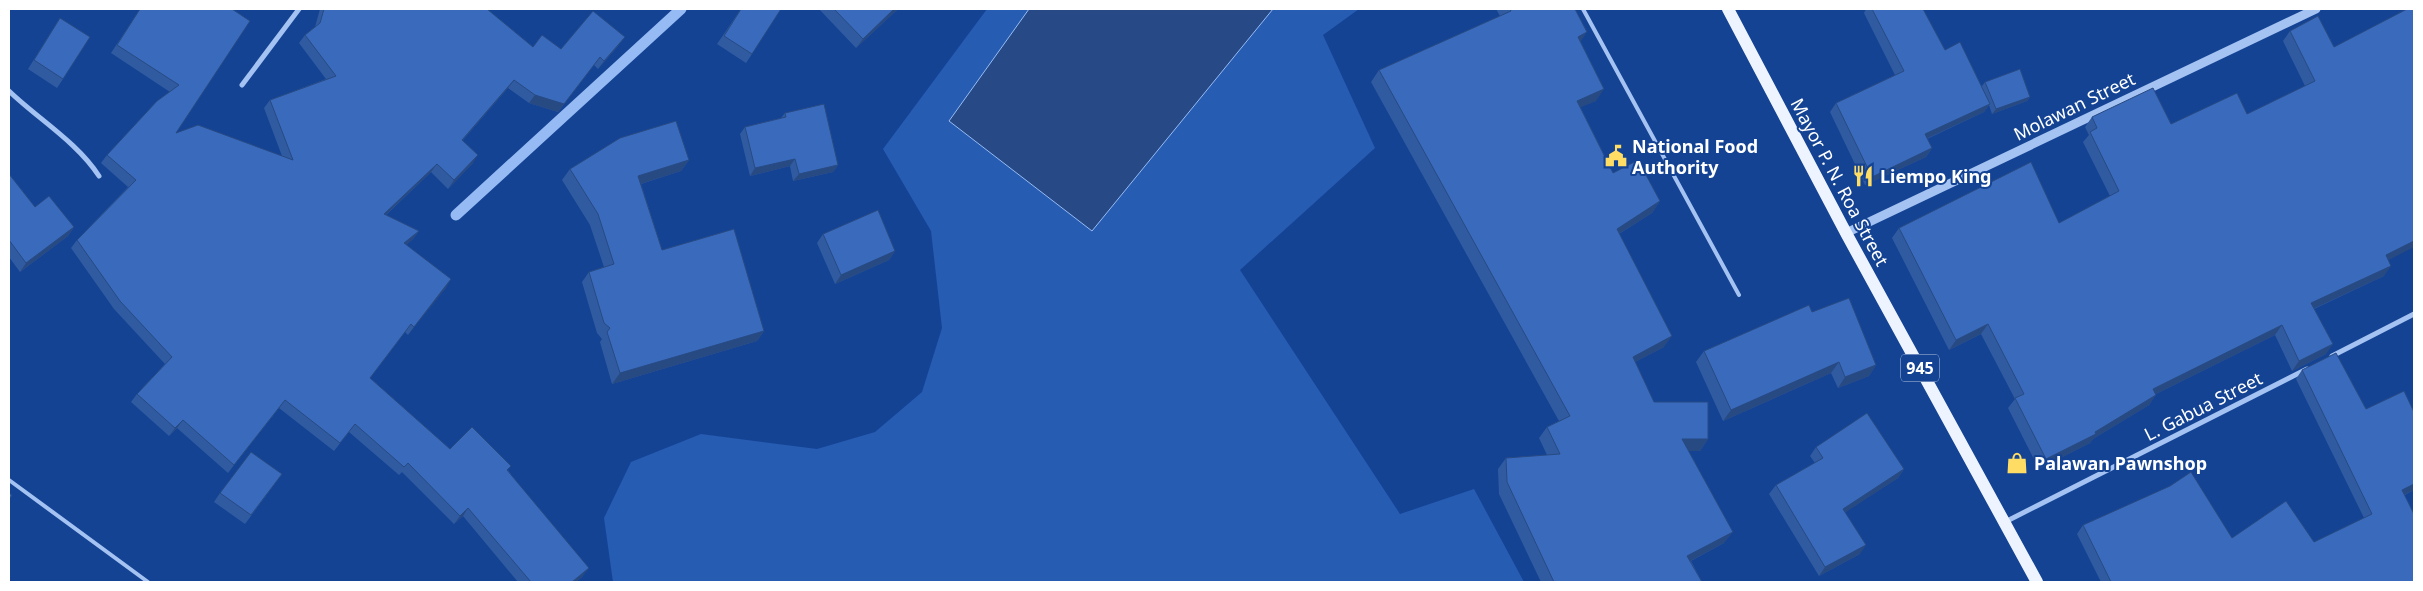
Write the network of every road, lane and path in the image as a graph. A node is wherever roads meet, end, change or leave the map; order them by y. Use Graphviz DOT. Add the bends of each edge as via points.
graph roads {
  1 [pos="299,9"];
  2 [pos="1583,9"];
  3 [pos="1728,9"];
  4 [pos="2316,9"];
  5 [pos="242,85"];
  6 [pos="9,91"];
  7 [pos="99,176"];
  8 [pos="1846,233"];
  9 [pos="1739,295"];
  10 [pos="2414,314"];
  11 [pos="2325,359"];
  12 [pos="2316,364"];
  13 [pos="9,480"];
  14 [pos="2004,522"];
  15 [pos="148,582"];
  16 [pos="2037,582"];
  1 -- 5 [label="street"];
  2 -- 9 [label="lane"];
  3 -- 8 [label="main road, Mayor P. N. Roa Street / 945"];
  4 -- 8 [label="street, Molawan Street"];
  6 -- 7 [label="street" via="64,138"];
  8 -- 14 [label="main road, Mayor P. N. Roa Street / 945"];
  10 -- 11 [label="street"];
  12 -- 14 [label="street, L. Gabua Street"];
  13 -- 15 [label="lane"];
  14 -- 16 [label="main road, Mayor P. N. Roa Street / 945"];
}
